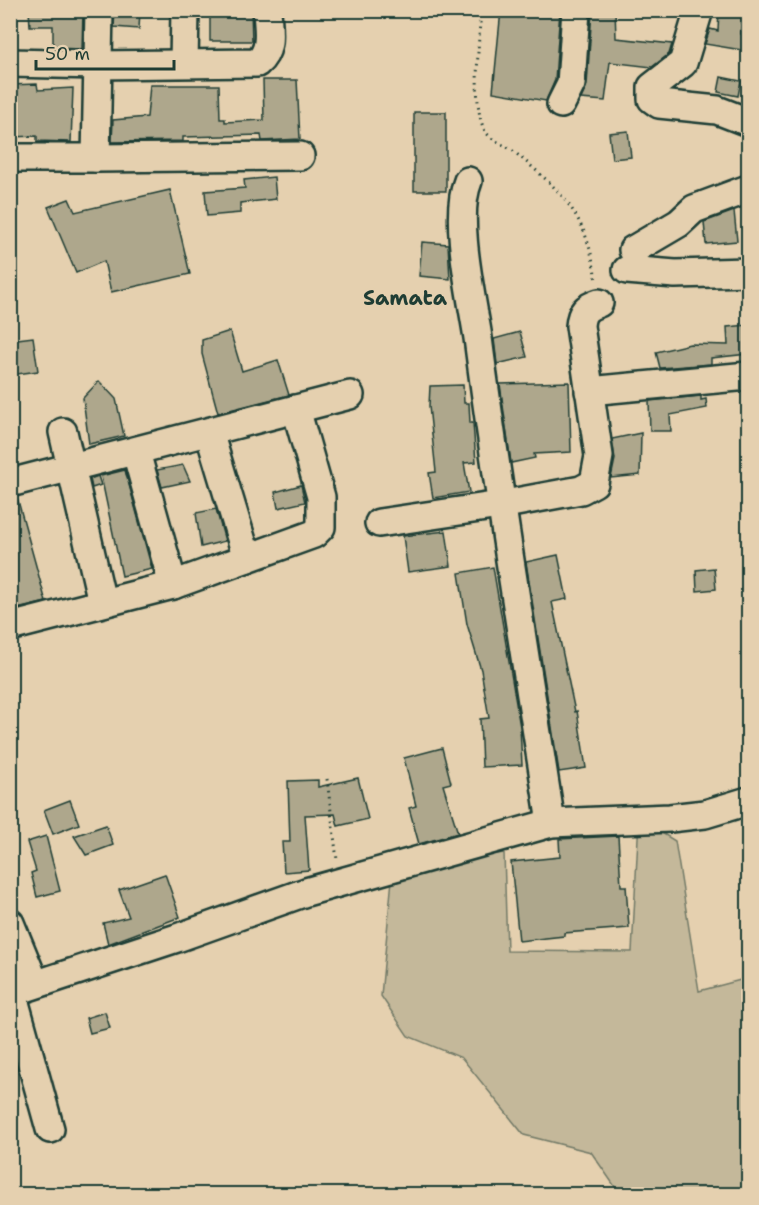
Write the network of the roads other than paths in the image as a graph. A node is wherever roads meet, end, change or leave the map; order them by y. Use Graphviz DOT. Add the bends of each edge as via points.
graph roads {
  1 [pos="99,10"];
  2 [pos="185,10"];
  3 [pos="267,10"];
  4 [pos="576,10"];
  5 [pos="699,10"];
  6 [pos="10,63"];
  7 [pos="184,63"];
  8 [pos="98,65"];
  9 [pos="561,104"];
  10 [pos="748,122"];
  11 [pos="300,156"];
  12 [pos="10,158"];
  13 [pos="96,158"];
  14 [pos="468,181"];
  15 [pos="748,189"];
  16 [pos="748,272"];
  17 [pos="599,303"];
  18 [pos="748,376"];
  19 [pos="589,391"];
  20 [pos="350,395"];
  21 [pos="296,409"];
  22 [pos="63,432"];
  23 [pos="209,432"];
  24 [pos="136,452"];
  25 [pos="70,468"];
  26 [pos="10,483"];
  27 [pos="500,505"];
  28 [pos="379,523"];
  29 [pos="247,558"];
  30 [pos="174,585"];
  31 [pos="102,602"];
  32 [pos="10,627"];
  33 [pos="748,801"];
  34 [pos="551,823"];
  35 [pos="10,923"];
  36 [pos="19,990"];
  37 [pos="50,1129"];
  1 -- 8 [label="street"];
  2 -- 7 [label="street"];
  3 -- 7 [label="street" via="268,48 257,63"];
  4 -- 9 [label="street" via="571,84"];
  5 -- 10 [label="street" via="683,63 652,87 652,99 659,104 717,110"];
  6 -- 8 [label="street"];
  7 -- 8 [label="street"];
  8 -- 13 [label="street"];
  11 -- 13 [label="street"];
  12 -- 13 [label="street"];
  14 -- 27 [label="street" via="461,211"];
  15 -- 16 [label="street" via="694,209 630,260 675,274"];
  17 -- 19 [label="street" via="580,316"];
  18 -- 19 [label="street"];
  19 -- 27 [label="street" via="599,456 594,483 581,490"];
  20 -- 21 [label="street"];
  21 -- 23 [label="street"];
  21 -- 29 [label="street" via="321,497 321,527 314,534"];
  22 -- 25 [label="street"];
  23 -- 24 [label="street"];
  23 -- 29 [label="street"];
  24 -- 25 [label="street"];
  24 -- 30 [label="street"];
  25 -- 26 [label="street"];
  25 -- 31 [label="street"];
  27 -- 28 [label="street"];
  27 -- 34 [label="street"];
  29 -- 30 [label="street"];
  30 -- 31 [label="street"];
  31 -- 32 [label="street"];
  33 -- 34 [label="street" via="705,814 670,818"];
  34 -- 36 [label="street" via="340,882"];
  35 -- 36 [label="street"];
  36 -- 37 [label="street"];
}
